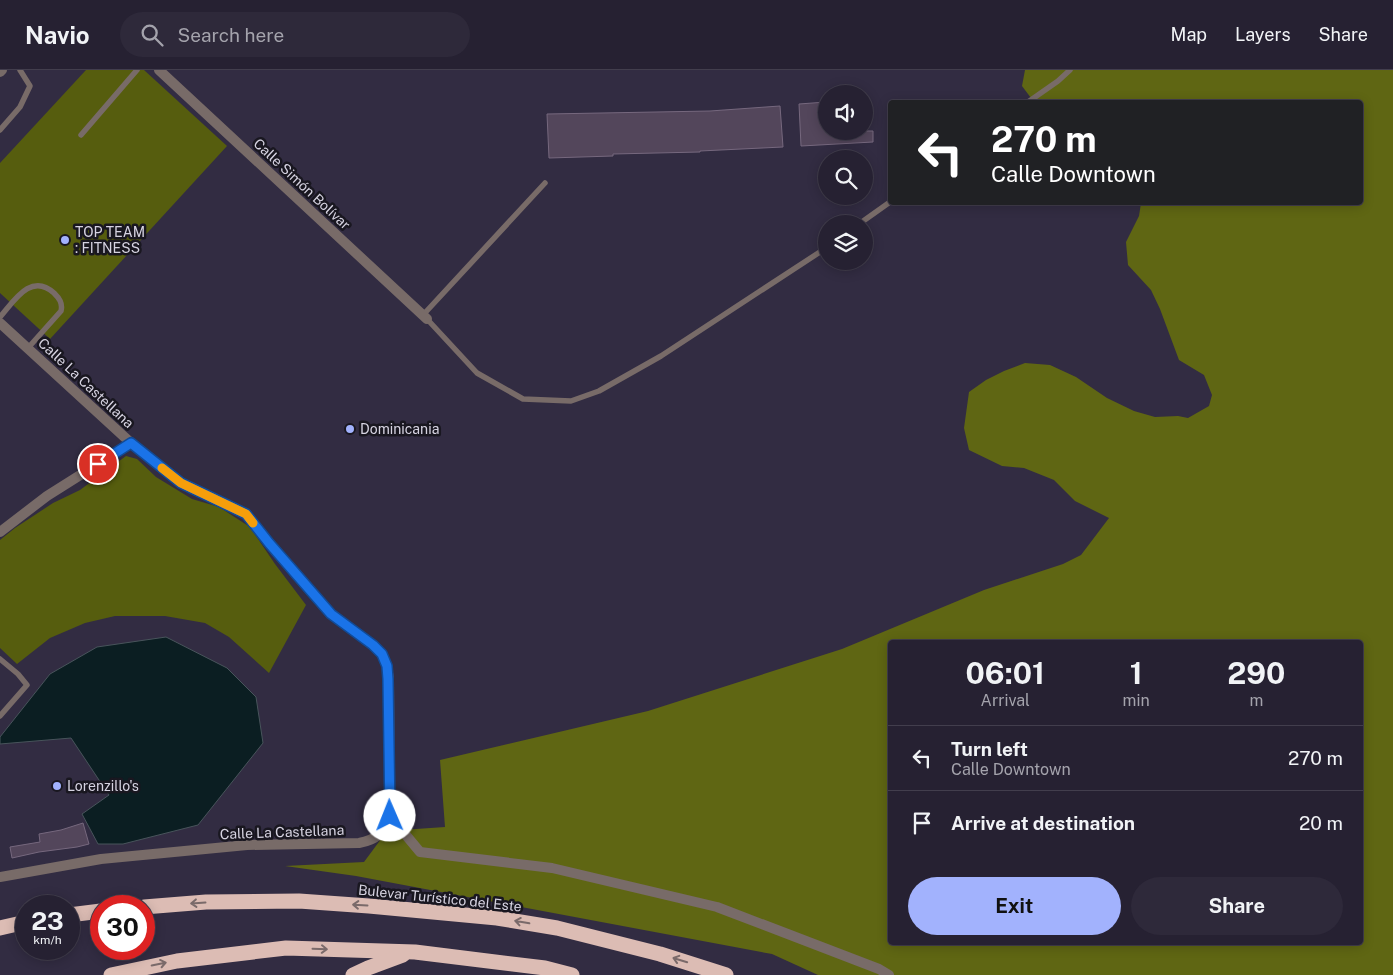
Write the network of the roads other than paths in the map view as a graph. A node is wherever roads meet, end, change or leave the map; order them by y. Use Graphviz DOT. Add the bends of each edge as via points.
graph roads {
  1 [pos="20,70"];
  2 [pos="137,70"];
  3 [pos="159,70"];
  4 [pos="1070,70"];
  5 [pos="1031,100"];
  6 [pos="0,130"];
  7 [pos="80,135"];
  8 [pos="545,183"];
  9 [pos="888,203"];
  10 [pos="872,215"];
  11 [pos="818,253"];
  12 [pos="0,316"];
  13 [pos="425,317"];
  14 [pos="0,323"];
  15 [pos="28,348"];
  16 [pos="131,443"];
  17 [pos="0,532"];
  18 [pos="0,659"];
  19 [pos="0,716"];
  20 [pos="390,816"];
  21 [pos="0,877"];
  22 [pos="155,905"];
  23 [pos="15,925"];
  24 [pos="0,928"];
  25 [pos="415,952"];
  26 [pos="111,975"];
  27 [pos="354,975"];
  28 [pos="572,975"];
  29 [pos="726,975"];
  30 [pos="889,975"];
  1 -- 6 [label="lane" via="30,86 20,107"];
  2 -- 7 [label="lane"];
  3 -- 13 [label="street, Calle Simón Bolívar"];
  4 -- 5 [label="lane"];
  8 -- 13 [label="lane"];
  9 -- 10 [label="lane"];
  11 -- 13 [label="lane" via="661,356 599,391 571,401 523,399 477,373"];
  12 -- 15 [label="lane" via="26,288 48,288 60,300 60,310"];
  14 -- 15 [label="street, Calle La Castellana"];
  15 -- 16 [label="street, Calle La Castellana"];
  16 -- 17 [label="street" via="47,496"];
  16 -- 20 [label="street, Calle La Castellana" via="181,483 246,514 331,614 382,654 388,679"];
  18 -- 19 [label="lane" via="27,684"];
  20 -- 21 [label="street, Calle La Castellana" via="383,832 368,842 237,846 101,859"];
  20 -- 30 [label="street" via="420,852 552,868 717,907"];
  29 -- 22 [label="highway, Bulevar Turístico del Este, one-way" via="660,954 557,928 488,917 299,901"];
  23 -- 24 [label="highway"];
  26 -- 25 [label="highway, one-way" via="177,960 286,948"];
  25 -- 27 [label="highway"];
  25 -- 28 [label="highway" via="545,968"];
}
